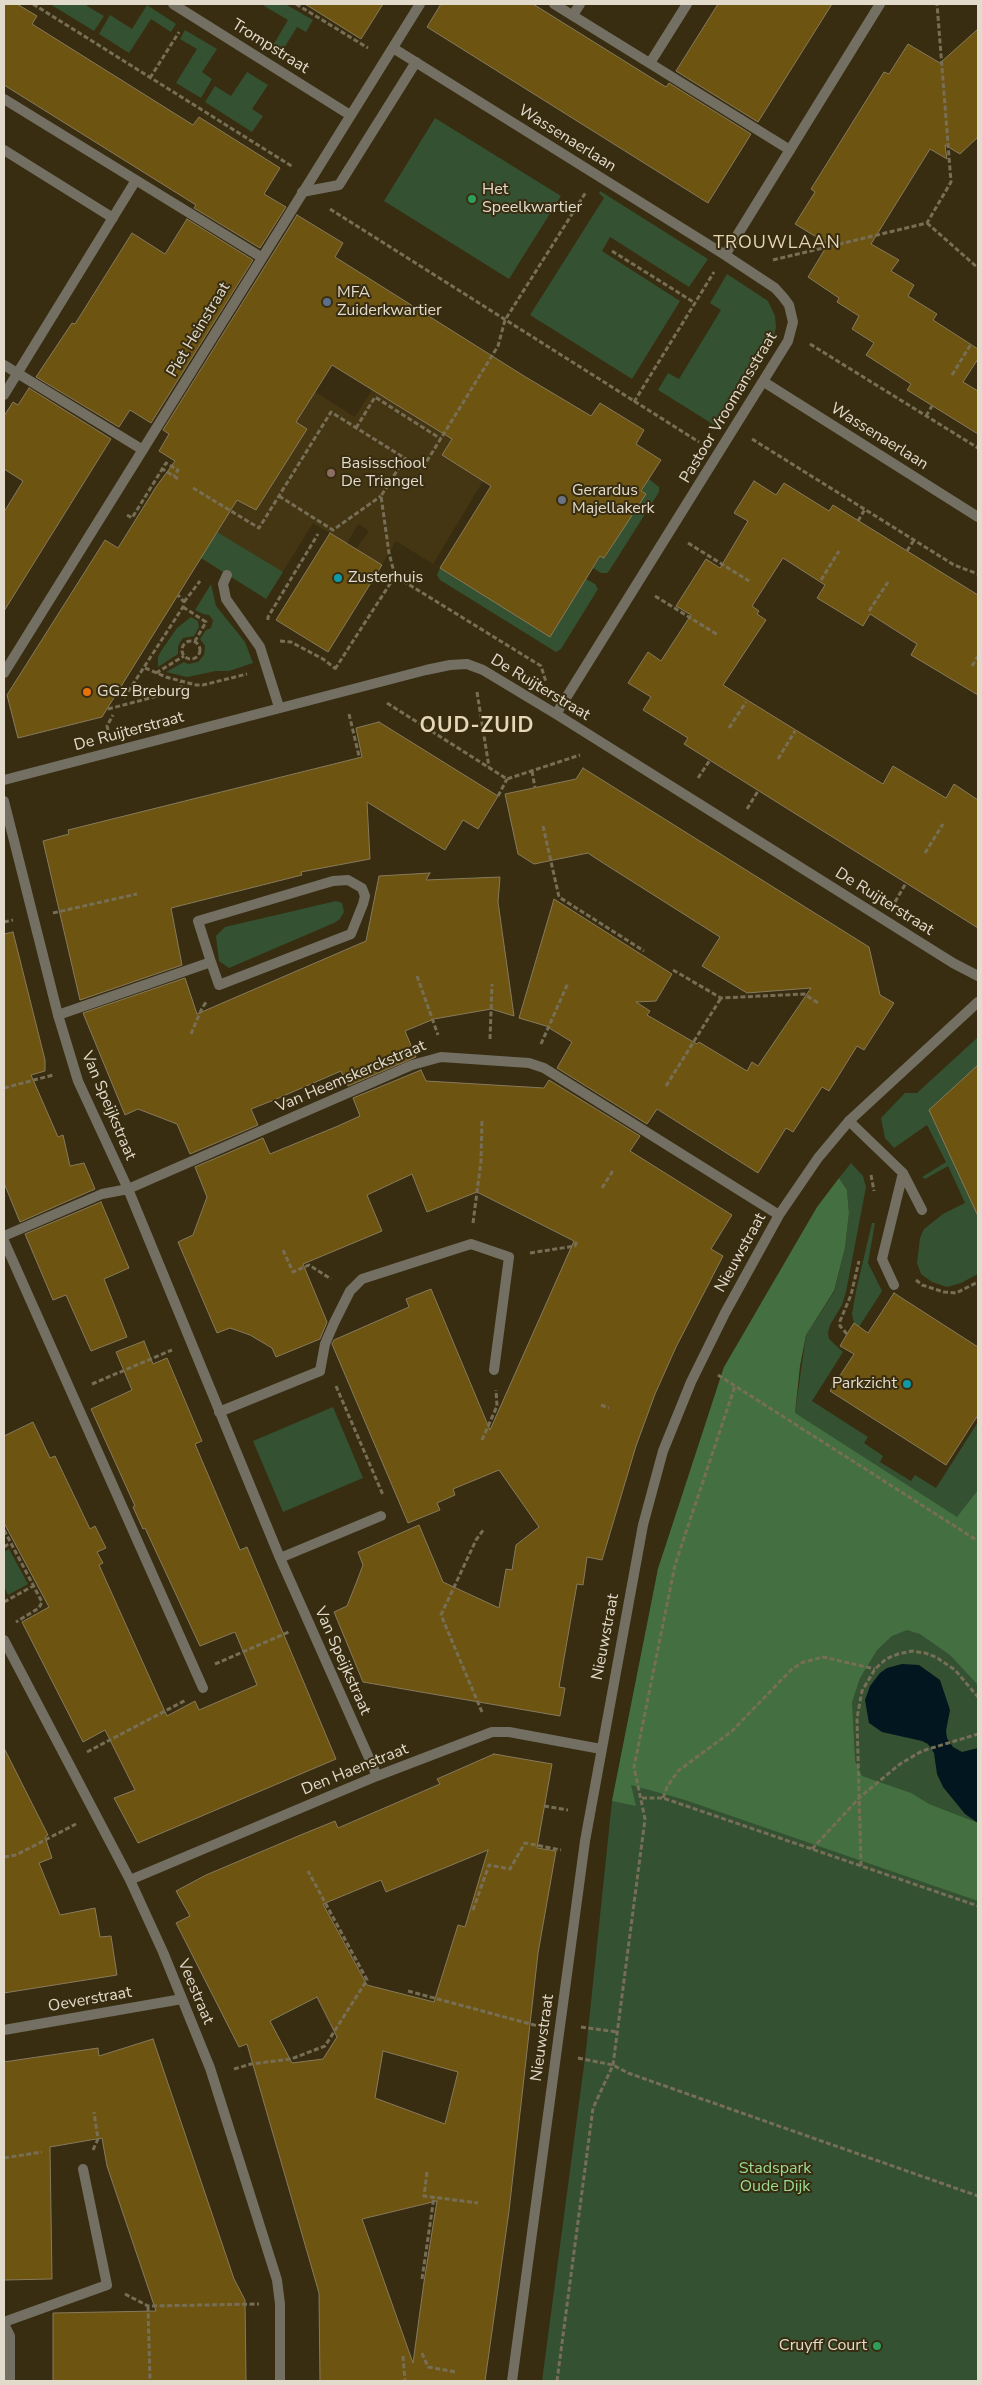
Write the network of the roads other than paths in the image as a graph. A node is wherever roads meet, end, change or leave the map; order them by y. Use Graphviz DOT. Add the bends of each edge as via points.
graph roads {
  1 [pos="173,4"];
  2 [pos="420,4"];
  3 [pos="554,4"];
  4 [pos="580,4"];
  5 [pos="687,4"];
  6 [pos="880,4"];
  7 [pos="573,16"];
  8 [pos="393,48"];
  9 [pos="416,62"];
  10 [pos="650,63"];
  11 [pos="4,99"];
  12 [pos="350,115"];
  13 [pos="4,150"];
  14 [pos="790,150"];
  15 [pos="136,180"];
  16 [pos="302,192"];
  17 [pos="113,218"];
  18 [pos="725,255"];
  19 [pos="261,257"];
  20 [pos="4,366"];
  21 [pos="17,374"];
  22 [pos="764,382"];
  23 [pos="4,395"];
  24 [pos="143,450"];
  25 [pos="978,517"];
  26 [pos="227,575"];
  27 [pos="4,673"];
  28 [pos="279,707"];
  29 [pos="556,714"];
  30 [pos="4,780"];
  31 [pos="4,800"];
  32 [pos="211,962"];
  33 [pos="978,976"];
  34 [pos="978,1002"];
  35 [pos="58,1016"];
  36 [pos="849,1121"];
  37 [pos="903,1173"];
  38 [pos="128,1189"];
  39 [pos="922,1210"];
  40 [pos="779,1215"];
  41 [pos="4,1236"];
  42 [pos="4,1241"];
  43 [pos="894,1285"];
  44 [pos="494,1370"];
  45 [pos="220,1412"];
  46 [pos="381,1516"];
  47 [pos="280,1558"];
  48 [pos="4,1640"];
  49 [pos="202,1688"];
  50 [pos="601,1749"];
  51 [pos="377,1776"];
  52 [pos="130,1880"];
  53 [pos="182,1999"];
  54 [pos="4,2030"];
  55 [pos="83,2168"];
  56 [pos="4,2323"];
  57 [pos="10,2381"];
  58 [pos="280,2381"];
  59 [pos="512,2381"];
  1 -- 12 [label="street, Trompstraat"];
  2 -- 8 [label="street, Piet Heinstraat"];
  3 -- 7 [label="street"];
  4 -- 7 [label="street"];
  5 -- 10 [label="street"];
  6 -- 14 [label="street"];
  7 -- 10 [label="street"];
  8 -- 9 [label="street, Wassenaerlaan"];
  8 -- 12 [label="street, Piet Heinstraat"];
  9 -- 16 [label="street" via="339,185"];
  9 -- 18 [label="street, Wassenaerlaan"];
  10 -- 14 [label="street"];
  11 -- 15 [label="street"];
  12 -- 16 [label="street, Piet Heinstraat"];
  13 -- 17 [label="street"];
  14 -- 18 [label="street"];
  15 -- 17 [label="street"];
  15 -- 19 [label="street"];
  16 -- 19 [label="street, Piet Heinstraat"];
  17 -- 21 [label="street"];
  18 -- 22 [label="street, Pastoor Vroomansstraat" via="775,288 792,312 791,332"];
  19 -- 24 [label="street, Piet Heinstraat"];
  20 -- 21 [label="street"];
  21 -- 23 [label="street"];
  21 -- 24 [label="street"];
  22 -- 25 [label="street, Wassenaerlaan"];
  22 -- 29 [label="street, Pastoor Vroomansstraat"];
  24 -- 27 [label="street, Piet Heinstraat"];
  26 -- 28 [label="street" via="223,584 226,599 260,647"];
  28 -- 29 [label="street, De Ruijterstraat" via="460,664 473,666"];
  28 -- 30 [label="street, De Ruijterstraat"];
  29 -- 33 [label="street, De Ruijterstraat"];
  31 -- 35 [label="street, Van Speijkstraat"];
  32 -- 32 [label="street" via="219,985 352,934 365,896 362,888 348,880 333,881 198,921"];
  32 -- 35 [label="street"];
  34 -- 36 [label="street, Nieuwstraat"];
  35 -- 38 [label="street, Van Speijkstraat" via="73,1069"];
  36 -- 37 [label="street"];
  36 -- 40 [label="street, Nieuwstraat" via="818,1158"];
  37 -- 39 [label="street"];
  37 -- 43 [label="street" via="882,1259"];
  38 -- 40 [label="street, Van Heemskerckstraat" via="412,1065 446,1057 532,1064 549,1071"];
  38 -- 41 [label="street, Van Heemskerckstraat" via="102,1194"];
  38 -- 45 [label="street, Van Speijkstraat"];
  40 -- 50 [label="street, Nieuwstraat" via="700,1363 663,1451 645,1517"];
  42 -- 49 [label="street"];
  44 -- 45 [label="street" via="508,1257 471,1244 362,1279 350,1290 326,1344 320,1371"];
  45 -- 47 [label="street, Van Speijkstraat"];
  46 -- 47 [label="street"];
  47 -- 51 [label="street, Van Speijkstraat"];
  48 -- 52 [label="street, Veestraat"];
  50 -- 51 [label="street, Den Haenstraat" via="509,1732 492,1732"];
  50 -- 59 [label="street, Nieuwstraat" via="559,2027"];
  51 -- 52 [label="street, Den Haenstraat"];
  52 -- 53 [label="street, Veestraat"];
  53 -- 54 [label="street, Oeverstraat"];
  53 -- 58 [label="street, Veestraat" via="213,2076 277,2280"];
  55 -- 56 [label="street" via="107,2285"];
  56 -- 57 [label="street" via="10,2336"];
}
